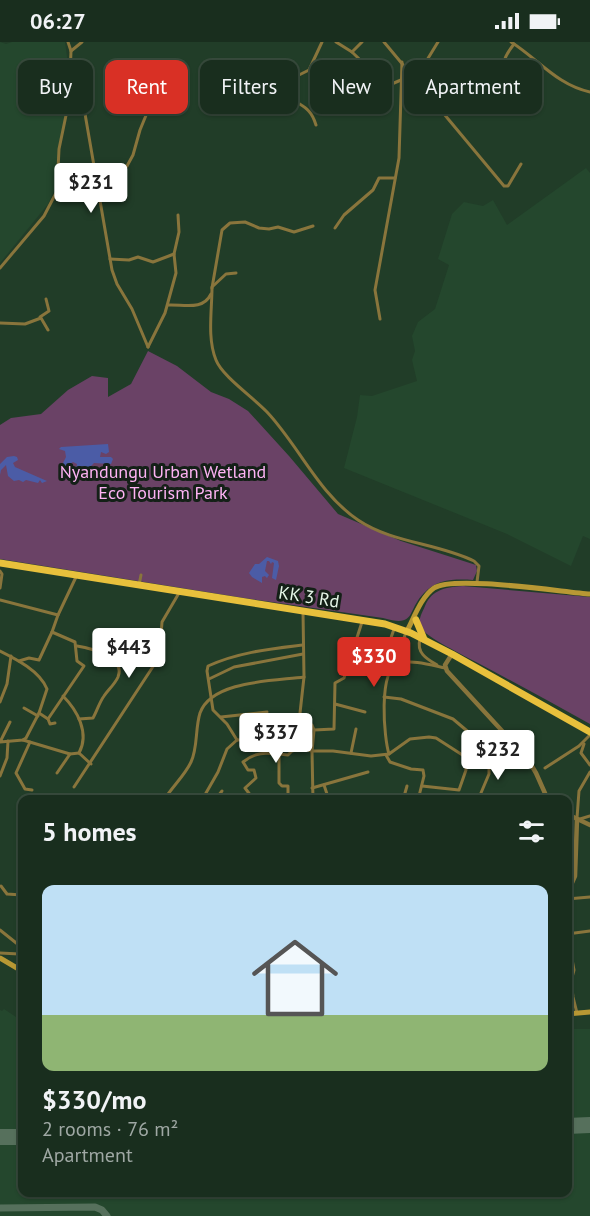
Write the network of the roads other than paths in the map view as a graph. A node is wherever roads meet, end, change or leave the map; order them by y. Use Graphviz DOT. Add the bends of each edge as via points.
graph roads {
  1 [pos="68,42"];
  2 [pos="82,42"];
  3 [pos="322,42"];
  4 [pos="336,42"];
  5 [pos="362,42"];
  6 [pos="384,42"];
  7 [pos="438,42"];
  8 [pos="513,43"];
  9 [pos="71,51"];
  10 [pos="352,52"];
  11 [pos="71,60"];
  12 [pos="360,60"];
  13 [pos="427,60"];
  14 [pos="503,60"];
  15 [pos="402,62"];
  16 [pos="404,64"];
  17 [pos="401,80"];
  18 [pos="392,84"];
  19 [pos="590,92"];
  20 [pos="67,114"];
  21 [pos="85,114"];
  22 [pos="147,114"];
  23 [pos="445,114"];
  24 [pos="316,125"];
  25 [pos="521,164"];
  26 [pos="395,178"];
  27 [pos="58,188"];
  28 [pos="97,188"];
  29 [pos="99,197"];
  30 [pos="177,216"];
  31 [pos="313,226"];
  32 [pos="335,228"];
  33 [pos="174,254"];
  34 [pos="110,259"];
  35 [pos="0,268"];
  36 [pos="236,273"];
  37 [pos="212,287"];
  38 [pos="46,299"];
  39 [pos="168,305"];
  40 [pos="41,319"];
  41 [pos="380,319"];
  42 [pos="0,323"];
  43 [pos="48,330"];
  44 [pos="0,563"];
  45 [pos="0,571"];
  46 [pos="141,574"];
  47 [pos="77,575"];
  48 [pos="477,584"];
  49 [pos="139,585"];
  50 [pos="0,588"];
  51 [pos="180,592"];
  52 [pos="590,594"];
  53 [pos="0,600"];
  54 [pos="303,612"];
  55 [pos="58,615"];
  56 [pos="415,618"];
  57 [pos="362,620"];
  58 [pos="396,627"];
  59 [pos="52,632"];
  60 [pos="409,632"];
  61 [pos="422,638"];
  62 [pos="303,645"];
  63 [pos="76,646"];
  64 [pos="0,651"];
  65 [pos="303,654"];
  66 [pos="452,654"];
  67 [pos="11,656"];
  68 [pos="423,656"];
  69 [pos="20,661"];
  70 [pos="421,664"];
  71 [pos="395,665"];
  72 [pos="442,667"];
  73 [pos="378,676"];
  74 [pos="304,677"];
  75 [pos="209,679"];
  76 [pos="0,683"];
  77 [pos="7,684"];
  78 [pos="63,696"];
  79 [pos="211,697"];
  80 [pos="384,697"];
  81 [pos="0,702"];
  82 [pos="335,704"];
  83 [pos="24,708"];
  84 [pos="267,712"];
  85 [pos="365,712"];
  86 [pos="38,714"];
  87 [pos="220,717"];
  88 [pos="48,719"];
  89 [pos="79,719"];
  90 [pos="10,722"];
  91 [pos="56,723"];
  92 [pos="356,729"];
  93 [pos="314,730"];
  94 [pos="590,734"];
  95 [pos="23,740"];
  96 [pos="237,740"];
  97 [pos="586,740"];
  98 [pos="8,741"];
  99 [pos="0,742"];
  100 [pos="30,742"];
  101 [pos="302,748"];
  102 [pos="312,751"];
  103 [pos="79,753"];
  104 [pos="351,753"];
  105 [pos="70,754"];
  106 [pos="279,754"];
  107 [pos="388,754"];
  108 [pos="91,764"];
  109 [pos="590,765"];
  110 [pos="545,768"];
  111 [pos="368,772"];
  112 [pos="590,772"];
  113 [pos="57,773"];
  114 [pos="0,776"];
  115 [pos="324,785"];
  116 [pos="407,786"];
  117 [pos="422,786"];
  118 [pos="74,787"];
  119 [pos="312,788"];
  120 [pos="32,790"];
  121 [pos="222,790"];
  122 [pos="167,795"];
  123 [pos="205,795"];
  124 [pos="218,795"];
  125 [pos="250,795"];
  126 [pos="288,795"];
  127 [pos="313,795"];
  128 [pos="327,795"];
  129 [pos="404,795"];
  130 [pos="419,795"];
  131 [pos="480,795"];
  132 [pos="546,795"];
  133 [pos="590,816"];
  134 [pos="572,817"];
  135 [pos="578,820"];
  136 [pos="590,825"];
  137 [pos="572,883"];
  138 [pos="1,886"];
  139 [pos="18,895"];
  140 [pos="590,897"];
  141 [pos="572,899"];
  142 [pos="0,930"];
  143 [pos="590,931"];
  144 [pos="572,933"];
  145 [pos="18,944"];
  146 [pos="0,953"];
  147 [pos="18,956"];
  148 [pos="0,958"];
  149 [pos="572,962"];
  150 [pos="18,969"];
  151 [pos="572,977"];
  152 [pos="572,989"];
  153 [pos="590,1012"];
  154 [pos="577,1013"];
  155 [pos="572,1014"];
  1 -- 9 [label="street"];
  2 -- 9 [label="street"];
  3 -- 24 [label="street" via="309,70 295,77 285,92 294,102 308,108"];
  4 -- 10 [label="street"];
  5 -- 10 [label="street"];
  6 -- 15 [label="street"];
  7 -- 13 [label="street"];
  8 -- 14 [label="street"];
  8 -- 19 [label="street" via="546,70 576,89"];
  9 -- 11 [label="street"];
  10 -- 12 [label="street"];
  15 -- 16 [label="street"];
  15 -- 17 [label="street"];
  17 -- 18 [label="street"];
  17 -- 26 [label="street" via="400,146"];
  20 -- 27 [label="street" via="58,150"];
  21 -- 28 [label="street"];
  22 -- 29 [label="street" via="127,166"];
  23 -- 25 [label="street" via="504,186 508,186"];
  26 -- 32 [label="street" via="379,178 373,190"];
  26 -- 41 [label="street" via="376,286"];
  27 -- 28 [label="street"];
  27 -- 35 [label="street" via="44,216"];
  28 -- 29 [label="street"];
  29 -- 34 [label="street"];
  30 -- 33 [label="street" via="179,232"];
  31 -- 37 [label="street" via="294,232 230,223 222,230"];
  33 -- 34 [label="street" via="153,262 138,257"];
  33 -- 39 [label="street" via="176,269"];
  34 -- 39 [label="street" via="114,278 148,347"];
  36 -- 37 [label="street" via="226,273"];
  37 -- 39 [label="street" via="204,304"];
  37 -- 48 [label="street" via="211,344 218,365 268,412 340,507 373,527 474,561 479,566"];
  38 -- 40 [label="street" via="51,311"];
  40 -- 42 [label="street" via="25,324"];
  40 -- 43 [label="street"];
  44 -- 47 [label="highway, KK 3 Rd"];
  45 -- 50 [label="street"];
  46 -- 49 [label="street"];
  47 -- 49 [label="highway, KK 3 Rd"];
  47 -- 55 [label="street"];
  48 -- 52 [label="main road"];
  48 -- 56 [label="main road" via="435,587"];
  49 -- 51 [label="highway, KK 3 Rd"];
  51 -- 54 [label="highway, KK 3 Rd"];
  51 -- 108 [label="street" via="162,622 156,662"];
  53 -- 55 [label="street"];
  54 -- 57 [label="highway, KK 3 Rd"];
  54 -- 62 [label="street"];
  55 -- 59 [label="street"];
  56 -- 58 [label="highway"];
  56 -- 60 [label="main road"];
  56 -- 61 [label="highway"];
  57 -- 58 [label="highway, KK 3 Rd"];
  57 -- 82 [label="street" via="344,678 335,683"];
  58 -- 60 [label="highway, KK 3 Rd"];
  58 -- 73 [label="street"];
  59 -- 63 [label="street" via="73,640"];
  59 -- 69 [label="street" via="39,660"];
  60 -- 61 [label="highway, KK 3 Rd"];
  60 -- 71 [label="street"];
  61 -- 66 [label="highway, KK 3 Rd"];
  61 -- 68 [label="street" via="418,646"];
  62 -- 65 [label="street"];
  62 -- 75 [label="street" via="229,657 208,666"];
  63 -- 78 [label="street" via="76,661 84,666"];
  63 -- 89 [label="street" via="104,653 119,672 93,718"];
  64 -- 67 [label="street"];
  65 -- 74 [label="street"];
  65 -- 75 [label="street" via="234,667"];
  66 -- 72 [label="street"];
  66 -- 94 [label="highway, KK 3 Rd"];
  67 -- 69 [label="street"];
  67 -- 77 [label="street"];
  68 -- 70 [label="street"];
  68 -- 72 [label="street"];
  69 -- 86 [label="street" via="46,685"];
  70 -- 71 [label="street"];
  70 -- 72 [label="street"];
  71 -- 80 [label="street"];
  72 -- 132 [label="street" via="527,758"];
  74 -- 79 [label="street" via="249,682"];
  74 -- 93 [label="street" via="299,723 312,725"];
  75 -- 79 [label="street"];
  76 -- 77 [label="street"];
  77 -- 81 [label="street"];
  78 -- 88 [label="street"];
  78 -- 89 [label="street"];
  79 -- 87 [label="street" via="213,710"];
  79 -- 122 [label="street" via="199,715 191,761"];
  80 -- 107 [label="street"];
  80 -- 131 [label="street" via="401,699 453,719 485,746 489,774"];
  82 -- 85 [label="street"];
  82 -- 93 [label="street" via="333,730"];
  83 -- 86 [label="street"];
  84 -- 87 [label="street"];
  86 -- 88 [label="street"];
  86 -- 95 [label="street"];
  87 -- 96 [label="street"];
  88 -- 91 [label="street" via="50,724"];
  89 -- 103 [label="street" via="83,739"];
  90 -- 99 [label="street"];
  92 -- 104 [label="street"];
  93 -- 102 [label="street"];
  94 -- 97 [label="street"];
  95 -- 98 [label="street"];
  95 -- 100 [label="street"];
  96 -- 101 [label="street" via="261,739"];
  96 -- 123 [label="street" via="227,749"];
  97 -- 109 [label="street" via="580,751"];
  97 -- 110 [label="street"];
  98 -- 99 [label="street"];
  98 -- 114 [label="street"];
  100 -- 105 [label="street"];
  100 -- 120 [label="street" via="16,773 26,789"];
  101 -- 102 [label="street"];
  101 -- 106 [label="street" via="288,755"];
  102 -- 104 [label="street"];
  102 -- 119 [label="street"];
  103 -- 105 [label="street"];
  103 -- 108 [label="street"];
  104 -- 107 [label="street"];
  105 -- 113 [label="street"];
  106 -- 125 [label="street" via="260,753 243,762 256,775 245,788"];
  106 -- 126 [label="street" via="279,783 288,786"];
  107 -- 117 [label="street" via="390,762 423,770"];
  107 -- 117 [label="street" via="414,738 436,738 464,756 466,770 459,790"];
  108 -- 118 [label="street"];
  111 -- 115 [label="street"];
  112 -- 135 [label="street" via="579,791"];
  115 -- 119 [label="street"];
  115 -- 128 [label="street"];
  116 -- 129 [label="street"];
  117 -- 130 [label="street"];
  119 -- 127 [label="street"];
  121 -- 124 [label="street"];
  133 -- 135 [label="street"];
  134 -- 135 [label="street"];
  135 -- 136 [label="street"];
  135 -- 137 [label="street"];
  138 -- 139 [label="street" via="7,894"];
  140 -- 141 [label="street"];
  142 -- 145 [label="street"];
  143 -- 144 [label="street"];
  146 -- 147 [label="street"];
  148 -- 150 [label="main road"];
  149 -- 151 [label="street"];
  152 -- 154 [label="street"];
  153 -- 154 [label="main road"];
  154 -- 155 [label="main road"];
}
